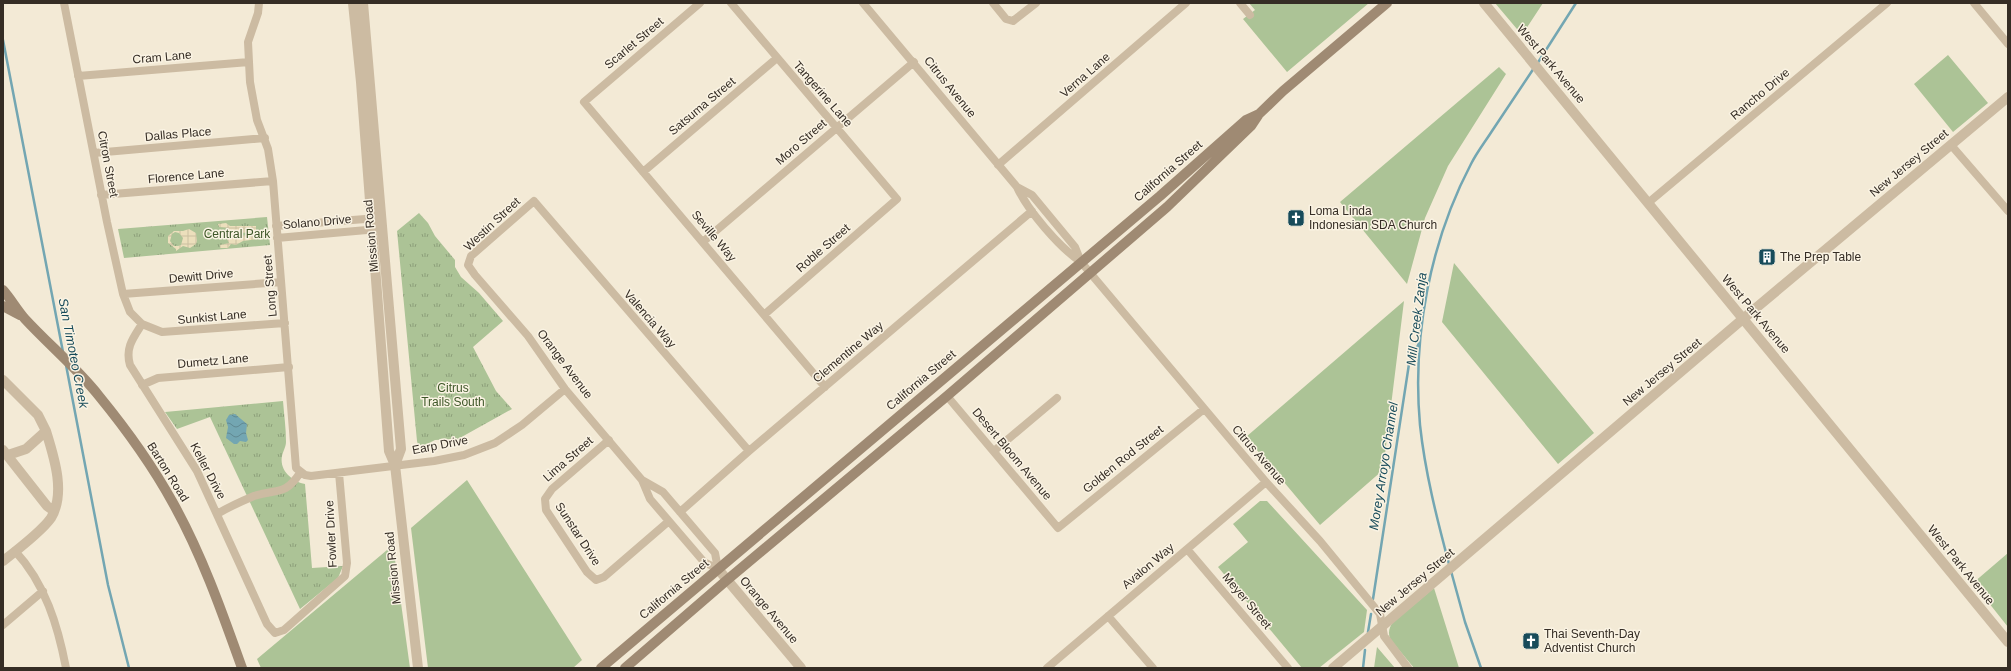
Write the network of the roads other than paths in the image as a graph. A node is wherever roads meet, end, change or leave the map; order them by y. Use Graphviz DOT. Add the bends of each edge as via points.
graph roads {
  1 [pos="64,3"];
  2 [pos="259,3"];
  3 [pos="353,3"];
  4 [pos="363,3"];
  5 [pos="700,3"];
  6 [pos="731,3"];
  7 [pos="863,3"];
  8 [pos="992,3"];
  9 [pos="1036,3"];
  10 [pos="1186,3"];
  11 [pos="1240,3"];
  12 [pos="1387,3"];
  13 [pos="1484,3"];
  14 [pos="1887,3"];
  15 [pos="1974,3"];
  16 [pos="1250,15"];
  17 [pos="2008,44"];
  18 [pos="776,58"];
  19 [pos="249,62"];
  20 [pos="914,62"];
  21 [pos="78,76"];
  22 [pos="2008,97"];
  23 [pos="584,102"];
  24 [pos="1259,114"];
  25 [pos="837,128"];
  26 [pos="265,138"];
  27 [pos="1951,145"];
  28 [pos="94,153"];
  29 [pos="998,165"];
  30 [pos="643,172"];
  31 [pos="273,181"];
  32 [pos="1018,187"];
  33 [pos="102,195"];
  34 [pos="897,199"];
  35 [pos="534,201"];
  36 [pos="1648,203"];
  37 [pos="1032,211"];
  38 [pos="2008,211"];
  39 [pos="382,218"];
  40 [pos="372,219"];
  41 [pos="319,222"];
  42 [pos="276,226"];
  43 [pos="384,228"];
  44 [pos="372,230"];
  45 [pos="320,234"];
  46 [pos="277,238"];
  47 [pos="704,241"];
  48 [pos="1081,262"];
  49 [pos="468,265"];
  50 [pos="1090,272"];
  51 [pos="281,282"];
  52 [pos="3,290"];
  53 [pos="123,294"];
  54 [pos="3,306"];
  55 [pos="765,314"];
  56 [pos="25,318"];
  57 [pos="1744,318"];
  58 [pos="285,323"];
  59 [pos="142,324"];
  60 [pos="289,367"];
  61 [pos="3,380"];
  62 [pos="142,385"];
  63 [pos="825,387"];
  64 [pos="565,389"];
  65 [pos="947,396"];
  66 [pos="1057,398"];
  67 [pos="1204,409"];
  68 [pos="46,431"];
  69 [pos="610,440"];
  70 [pos="749,451"];
  71 [pos="994,451"];
  72 [pos="5,452"];
  73 [pos="395,465"];
  74 [pos="300,473"];
  75 [pos="340,473"];
  76 [pos="642,480"];
  77 [pos="1266,482"];
  78 [pos="545,499"];
  79 [pos="54,511"];
  80 [pos="680,512"];
  81 [pos="217,514"];
  82 [pos="669,521"];
  83 [pos="1058,528"];
  84 [pos="1187,548"];
  85 [pos="15,551"];
  86 [pos="3,561"];
  87 [pos="718,569"];
  88 [pos="727,580"];
  89 [pos="43,591"];
  90 [pos="1108,616"];
  91 [pos="3,625"];
  92 [pos="1382,626"];
  93 [pos="275,633"];
  94 [pos="2008,642"];
  95 [pos="66,668"];
  96 [pos="242,668"];
  97 [pos="418,668"];
  98 [pos="601,668"];
  99 [pos="625,668"];
  100 [pos="801,668"];
  101 [pos="1047,668"];
  102 [pos="1153,668"];
  103 [pos="1288,668"];
  104 [pos="1333,668"];
  105 [pos="1408,668"];
  1 -- 21 [label="street, Citron Street"];
  2 -- 19 [label="street, Long Street" via="248,42"];
  3 -- 40 [label="street, Mission Road"];
  4 -- 39 [label="street, Mission Road"];
  5 -- 23 [label="street, Scarlet Street"];
  6 -- 18 [label="street, Tangerine Lane"];
  7 -- 20 [label="street, Citrus Avenue"];
  8 -- 9 [label="street" via="1006,19 1013,21"];
  10 -- 29 [label="street, Verna Lane"];
  11 -- 16 [label="street"];
  12 -- 24 [label="main road, California Street"];
  13 -- 36 [label="street, West Park Avenue"];
  14 -- 36 [label="street, Rancho Drive"];
  15 -- 17 [label="street"];
  18 -- 25 [label="street, Tangerine Lane"];
  18 -- 30 [label="street, Satsuma Street"];
  19 -- 21 [label="street, Cram Lane"];
  19 -- 26 [label="street, Long Street" via="254,112"];
  20 -- 25 [label="street, Moro Street"];
  20 -- 29 [label="street, Citrus Avenue"];
  21 -- 28 [label="street, Citron Street"];
  22 -- 27 [label="street, New Jersey Street"];
  23 -- 30 [label="street, Seville Way"];
  24 -- 48 [label="main road, California Street" via="1246,120"];
  24 -- 50 [label="main road, California Street" via="1251,126 1167,207"];
  25 -- 34 [label="street, Tangerine Lane"];
  25 -- 47 [label="street, Moro Street"];
  26 -- 28 [label="street, Dallas Place"];
  26 -- 31 [label="street, Long Street"];
  27 -- 38 [label="street"];
  27 -- 57 [label="street, New Jersey Street"];
  28 -- 33 [label="street, Citron Street"];
  29 -- 32 [label="street, Citrus Avenue"];
  30 -- 47 [label="street, Seville Way"];
  31 -- 33 [label="street, Florence Lane"];
  31 -- 42 [label="street, Long Street"];
  32 -- 37 [label="street, Citrus Avenue"];
  32 -- 48 [label="street, Citrus Avenue" via="1032,195 1076,247"];
  33 -- 53 [label="street, Citron Street"];
  34 -- 55 [label="street, Roble Street"];
  35 -- 49 [label="street, Westin Street" via="471,256"];
  35 -- 70 [label="street, Valencia Way"];
  36 -- 57 [label="street, West Park Avenue"];
  37 -- 48 [label="street, Citrus Avenue" via="1069,253"];
  37 -- 63 [label="street, Clementine Way"];
  39 -- 40 [label="street, Solano Drive"];
  39 -- 43 [label="street, Mission Road"];
  40 -- 41 [label="street, Solano Drive"];
  40 -- 44 [label="street, Mission Road"];
  41 -- 42 [label="street, Solano Drive"];
  41 -- 45 [label="street"];
  42 -- 46 [label="street, Long Street"];
  43 -- 44 [label="street, Solano Drive"];
  43 -- 73 [label="street, Mission Road" via="401,449"];
  44 -- 45 [label="street, Solano Drive"];
  44 -- 73 [label="street, Mission Road" via="389,451"];
  45 -- 46 [label="street, Solano Drive"];
  46 -- 51 [label="street, Long Street"];
  47 -- 55 [label="street, Seville Way"];
  48 -- 50 [label="street, Citrus Avenue"];
  48 -- 87 [label="main road, California Street"];
  49 -- 64 [label="street, Orange Avenue" via="528,336"];
  50 -- 65 [label="main road, California Street"];
  50 -- 67 [label="street, Citrus Avenue"];
  51 -- 53 [label="street, Dewitt Drive"];
  51 -- 58 [label="street, Long Street"];
  52 -- 56 [label="main road, Barton Road"];
  53 -- 59 [label="street, Citron Street" via="130,312"];
  54 -- 56 [label="main road, Barton Road"];
  55 -- 63 [label="street, Seville Way"];
  56 -- 96 [label="main road, Barton Road" via="98,395 148,463 173,503 212,584"];
  57 -- 92 [label="street, New Jersey Street"];
  57 -- 94 [label="street, West Park Avenue"];
  58 -- 59 [label="street, Sunkist Lane" via="174,332 162,332"];
  58 -- 60 [label="street, Long Street"];
  59 -- 62 [label="street, Keller Drive" via="130,342 127,355"];
  60 -- 62 [label="street, Dumetz Lane" via="158,378"];
  60 -- 74 [label="street, Long Street" via="295,465"];
  61 -- 68 [label="street" via="38,415"];
  62 -- 81 [label="street, Keller Drive" via="196,471"];
  63 -- 70 [label="street, Clementine Way"];
  64 -- 69 [label="street, Orange Avenue"];
  64 -- 73 [label="street, Earp Drive" via="522,425 495,443 464,455"];
  65 -- 71 [label="street, Desert Bloom Avenue"];
  65 -- 88 [label="main road, California Street"];
  66 -- 71 [label="street"];
  67 -- 77 [label="street, Citrus Avenue"];
  67 -- 83 [label="street, Golden Rod Street"];
  68 -- 72 [label="street" via="26,449"];
  68 -- 79 [label="street" via="57,475"];
  69 -- 76 [label="street, Orange Avenue"];
  69 -- 78 [label="street, Lima Street" via="552,489"];
  70 -- 80 [label="street, Clementine Way"];
  71 -- 83 [label="street, Desert Bloom Avenue"];
  72 -- 79 [label="street" via="47,506"];
  73 -- 75 [label="street, Earp Drive"];
  73 -- 97 [label="street, Mission Road"];
  74 -- 75 [label="street, Earp Drive" via="310,476"];
  74 -- 81 [label="street" via="284,490 257,495"];
  75 -- 93 [label="street, Fowler Drive" via="347,563 345,576 284,630"];
  76 -- 80 [label="street, Orange Avenue" via="663,492"];
  76 -- 82 [label="street, Orange Avenue" via="650,499"];
  77 -- 84 [label="street, Avalon Way"];
  77 -- 92 [label="street, Citrus Avenue" via="1320,541 1380,614"];
  78 -- 82 [label="street, Sunstar Drive" via="546,510 587,572 596,580 604,577"];
  79 -- 85 [label="street" via="47,522"];
  80 -- 87 [label="street, Orange Avenue" via="715,553"];
  81 -- 93 [label="street, Keller Drive" via="267,624"];
  82 -- 87 [label="street, Orange Avenue" via="704,562"];
  84 -- 90 [label="street, Avalon Way"];
  84 -- 103 [label="street, Meyer Street"];
  85 -- 86 [label="street"];
  85 -- 89 [label="street" via="31,570"];
  87 -- 88 [label="street, Orange Avenue"];
  87 -- 98 [label="main road, California Street"];
  88 -- 99 [label="main road, California Street"];
  88 -- 100 [label="street, Orange Avenue"];
  89 -- 91 [label="street"];
  89 -- 95 [label="street" via="56,625"];
  90 -- 101 [label="street, Avalon Way"];
  90 -- 102 [label="street"];
  92 -- 104 [label="street, New Jersey Street"];
  92 -- 105 [label="street, Citrus Avenue" via="1384,636"];
}
